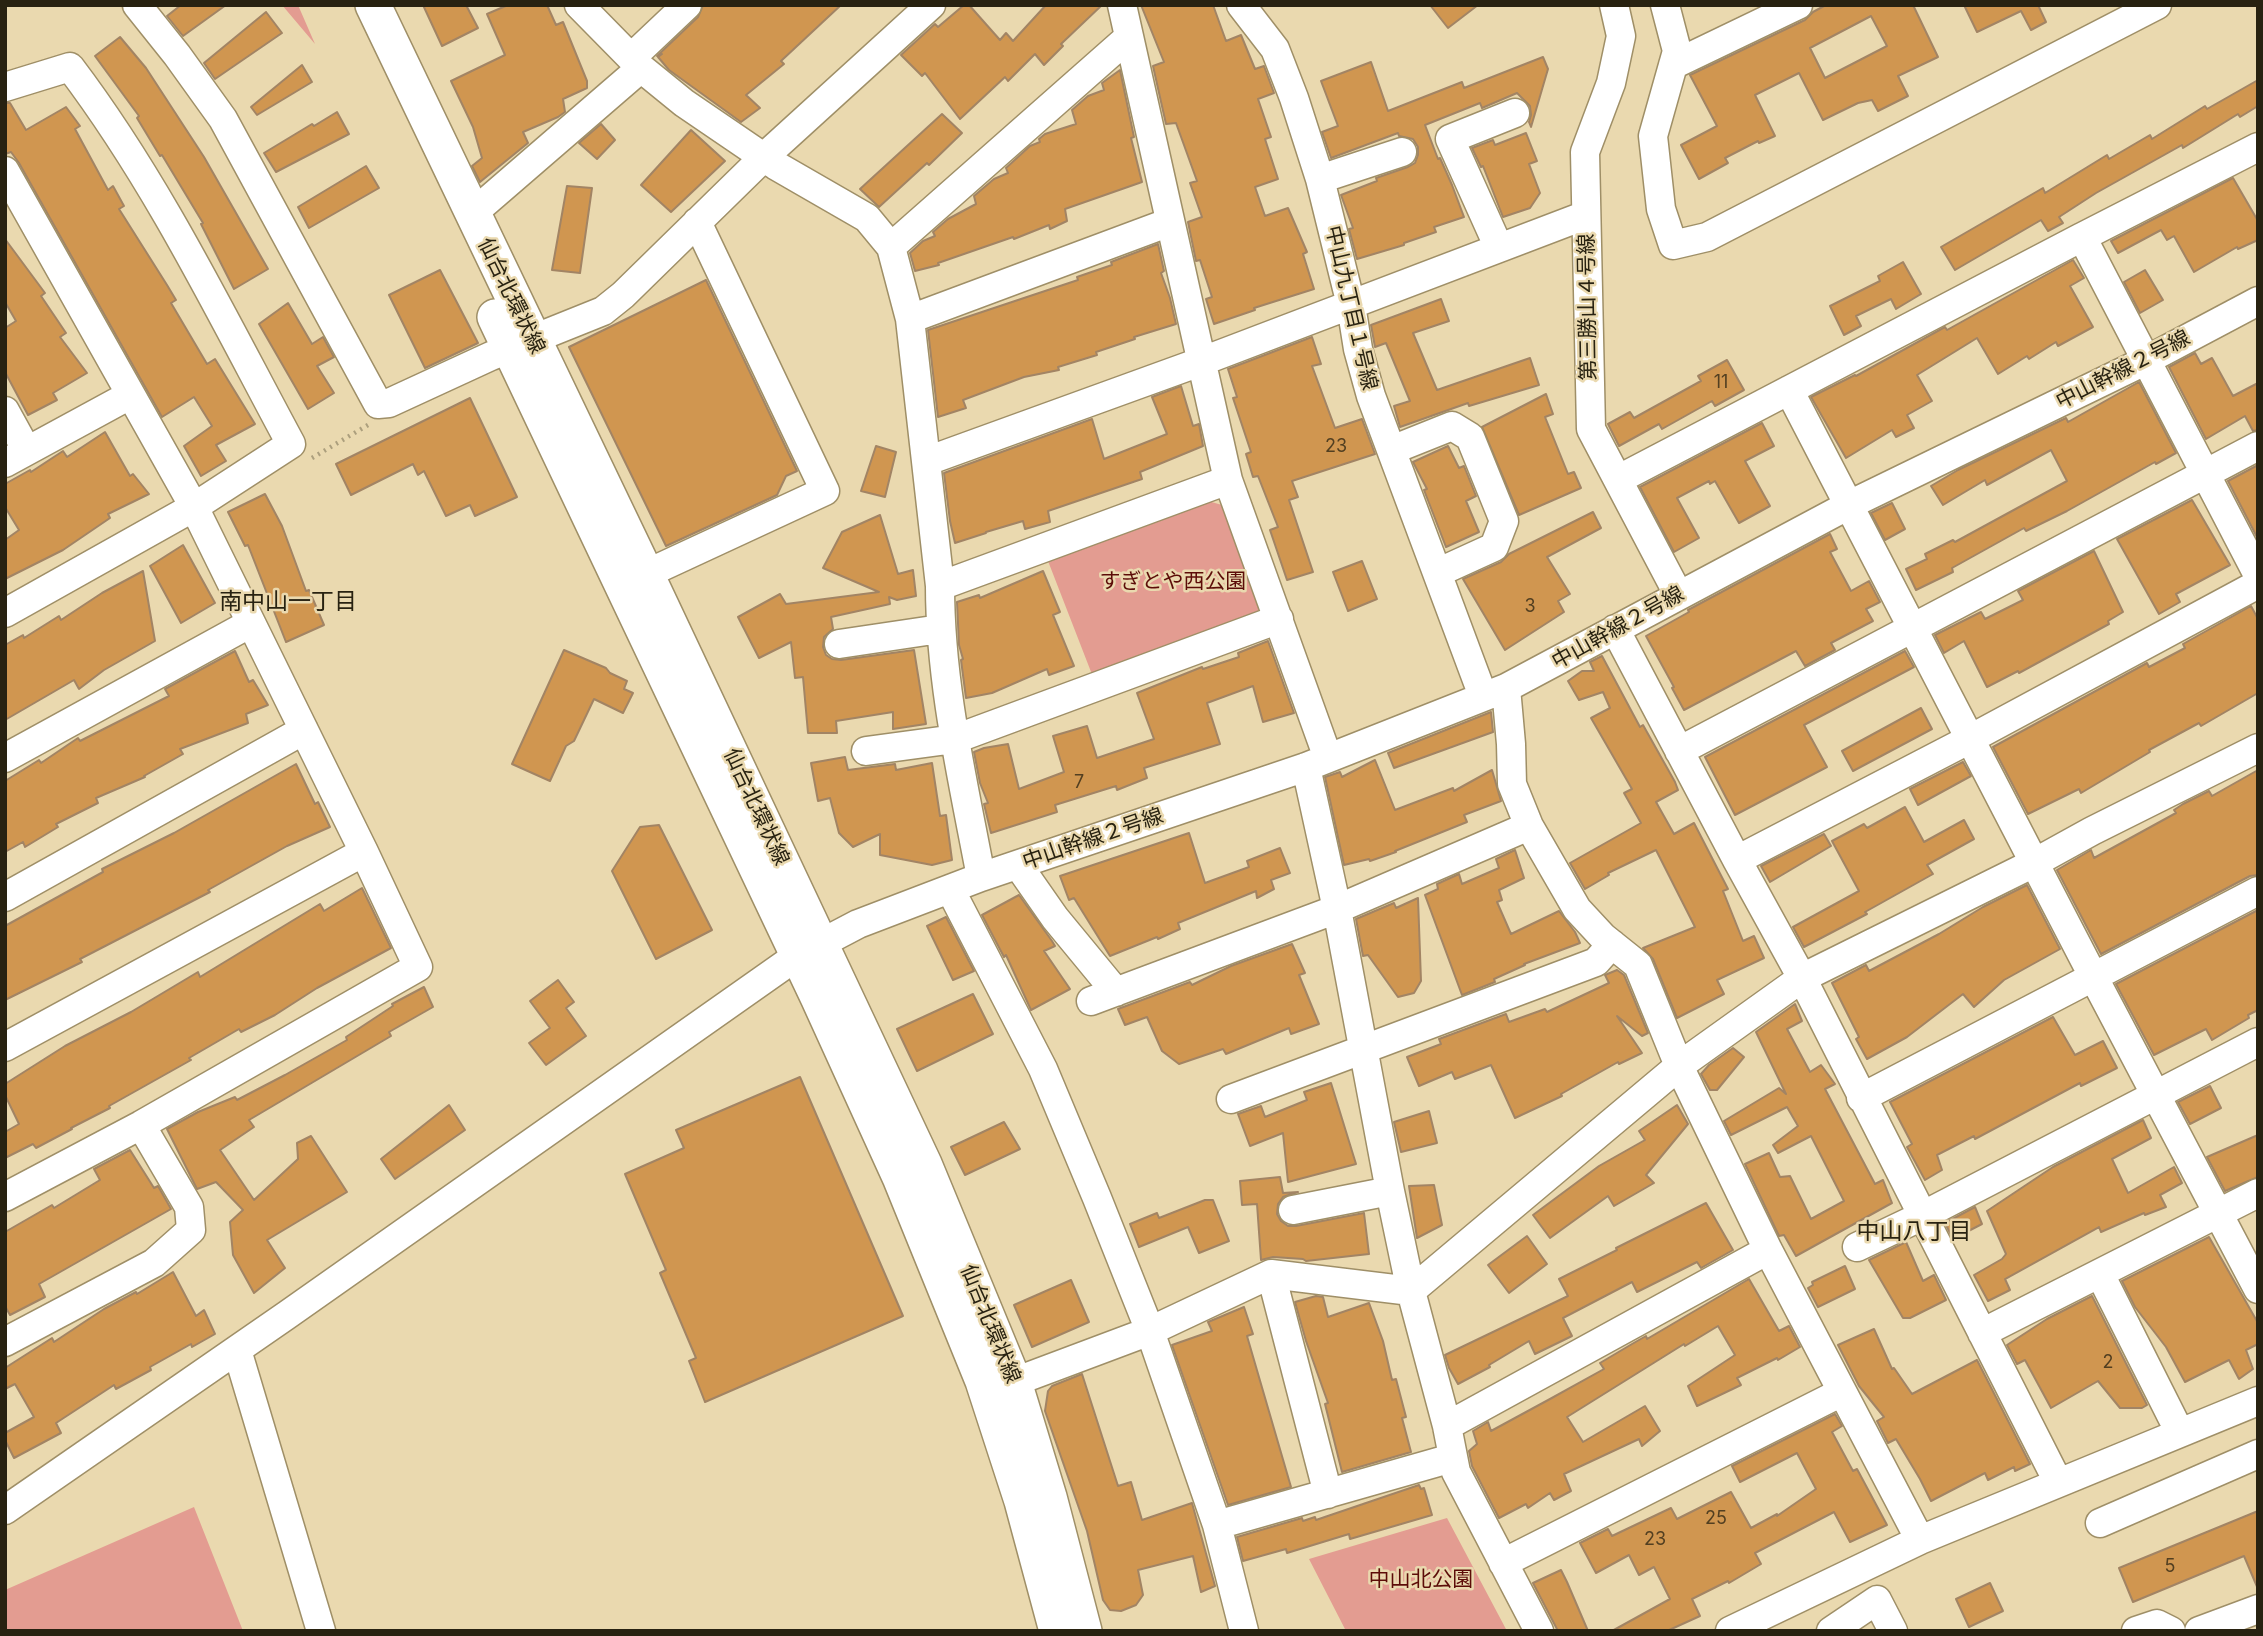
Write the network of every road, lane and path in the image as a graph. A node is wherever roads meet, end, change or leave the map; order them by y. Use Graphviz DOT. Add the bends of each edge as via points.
graph roads {
  1 [pos="137,5"];
  2 [pos="347,5"];
  3 [pos="373,5"];
  4 [pos="579,5"];
  5 [pos="687,5"];
  6 [pos="931,5"];
  7 [pos="1122,5"];
  8 [pos="1241,5"];
  9 [pos="1614,5"];
  10 [pos="1665,5"];
  11 [pos="1798,5"];
  12 [pos="2157,5"];
  13 [pos="1129,37"];
  14 [pos="636,63"];
  15 [pos="1673,65"];
  16 [pos="5,87"];
  17 [pos="1515,113"];
  18 [pos="2258,148"];
  19 [pos="1402,152"];
  20 [pos="764,157"];
  21 [pos="5,171"];
  22 [pos="1320,179"];
  23 [pos="472,214"];
  24 [pos="1586,215"];
  25 [pos="697,222"];
  26 [pos="1170,222"];
  27 [pos="2082,237"];
  28 [pos="891,247"];
  29 [pos="1499,248"];
  30 [pos="2258,301"];
  31 [pos="1351,305"];
  32 [pos="910,319"];
  33 [pos="520,344"];
  34 [pos="2145,360"];
  35 [pos="1200,362"];
  36 [pos="1789,390"];
  37 [pos="130,395"];
  38 [pos="5,411"];
  39 [pos="2258,446"];
  40 [pos="1392,450"];
  41 [pos="16,457"];
  42 [pos="927,461"];
  43 [pos="2204,474"];
  44 [pos="1619,479"];
  45 [pos="1227,480"];
  46 [pos="1849,505"];
  47 [pos="194,507"];
  48 [pos="1437,573"];
  49 [pos="646,574"];
  50 [pos="2258,575"];
  51 [pos="2258,584"];
  52 [pos="940,586"];
  53 [pos="1678,594"];
  54 [pos="5,612"];
  55 [pos="1279,619"];
  56 [pos="251,623"];
  57 [pos="940,629"];
  58 [pos="1615,629"];
  59 [pos="1913,629"];
  60 [pos="839,644"];
  61 [pos="1494,692"];
  62 [pos="304,730"];
  63 [pos="955,739"];
  64 [pos="1970,739"];
  65 [pos="2258,748"];
  66 [pos="866,751"];
  67 [pos="1679,751"];
  68 [pos="5,758"];
  69 [pos="1317,763"];
  70 [pos="1529,826"];
  71 [pos="365,852"];
  72 [pos="1737,860"];
  73 [pos="2034,863"];
  74 [pos="1018,865"];
  75 [pos="981,877"];
  76 [pos="950,889"];
  77 [pos="2258,891"];
  78 [pos="5,897"];
  79 [pos="1337,909"];
  80 [pos="1612,944"];
  81 [pos="809,949"];
  82 [pos="2093,976"];
  83 [pos="1802,978"];
  84 [pos="2258,1042"];
  85 [pos="5,1047"];
  86 [pos="1363,1048"];
  87 [pos="1679,1066"];
  88 [pos="2155,1095"];
  89 [pos="1861,1098"];
  90 [pos="1231,1099"];
  91 [pos="141,1125"];
  92 [pos="1390,1191"];
  93 [pos="2258,1193"];
  94 [pos="5,1197"];
  95 [pos="1293,1210"];
  96 [pos="2218,1214"];
  97 [pos="1922,1216"];
  98 [pos="1857,1247"];
  99 [pos="1768,1250"];
  100 [pos="1271,1274"];
  101 [pos="2100,1274"];
  102 [pos="2258,1289"];
  103 [pos="1411,1291"];
  104 [pos="1150,1331"];
  105 [pos="1982,1333"];
  106 [pos="5,1342"];
  107 [pos="237,1350"];
  108 [pos="1014,1382"];
  109 [pos="1842,1392"];
  110 [pos="2258,1401"];
  111 [pos="1447,1426"];
  112 [pos="2180,1433"];
  113 [pos="2258,1454"];
  114 [pos="1452,1458"];
  115 [pos="2058,1482"];
  116 [pos="1328,1494"];
  117 [pos="5,1510"];
  118 [pos="2100,1523"];
  119 [pos="1217,1525"];
  120 [pos="1920,1540"];
  121 [pos="1503,1563"];
  122 [pos="2258,1609"];
  123 [pos="320,1631"];
  124 [pos="1057,1631"];
  125 [pos="1084,1631"];
  126 [pos="1244,1631"];
  127 [pos="1539,1631"];
  128 [pos="1730,1631"];
  129 [pos="1830,1631"];
  130 [pos="1893,1631"];
  131 [pos="2136,1631"];
  132 [pos="2171,1631"];
  133 [pos="2199,1631"];
  1 -- 33 [label="street" via="223,119 378,404"];
  2 -- 33 [label="main road, 仙台北環状線"];
  3 -- 23 [label="main road, 仙台北環状線"];
  4 -- 14 [label="street"];
  5 -- 14 [label="street"];
  6 -- 20 [label="street"];
  7 -- 13 [label="street"];
  8 -- 22 [label="street, 中山九丁目１号線" via="1275,49"];
  9 -- 24 [label="street, 第三勝山４号線" via="1621,36 1611,83 1585,152"];
  10 -- 15 [label="street" via="1677,51"];
  11 -- 15 [label="street"];
  12 -- 15 [label="street" via="1707,237 1673,245 1661,209 1653,135"];
  13 -- 26 [label="street"];
  13 -- 28 [label="street"];
  14 -- 20 [label="street" via="684,103"];
  14 -- 23 [label="street"];
  16 -- 47 [label="street" via="70,67 152,187 291,444"];
  17 -- 29 [label="street" via="1450,139"];
  18 -- 27 [label="street"];
  19 -- 22 [label="street"];
  20 -- 25 [label="street"];
  20 -- 28 [label="street" via="867,218"];
  21 -- 37 [label="street"];
  22 -- 31 [label="street, 中山九丁目１号線"];
  23 -- 33 [label="main road, 仙台北環状線"];
  24 -- 29 [label="street"];
  24 -- 44 [label="street, 第三勝山４号線" via="1591,429"];
  25 -- 33 [label="street" via="603,310"];
  25 -- 49 [label="street" via="825,491"];
  26 -- 32 [label="street"];
  26 -- 35 [label="street"];
  27 -- 34 [label="street"];
  27 -- 36 [label="street"];
  28 -- 32 [label="street"];
  29 -- 31 [label="street"];
  30 -- 34 [label="street, 中山幹線２号線"];
  31 -- 35 [label="street"];
  31 -- 40 [label="street, 中山九丁目１号線" via="1371,396"];
  32 -- 42 [label="street"];
  33 -- 49 [label="main road, 仙台北環状線"];
  33 -- 81 [label="main road, 仙台北環状線"];
  34 -- 43 [label="street"];
  34 -- 46 [label="street, 中山幹線２号線"];
  35 -- 42 [label="street"];
  35 -- 45 [label="street"];
  36 -- 44 [label="street"];
  36 -- 46 [label="street"];
  37 -- 41 [label="street"];
  37 -- 47 [label="street"];
  38 -- 41 [label="street"];
  39 -- 43 [label="street"];
  40 -- 48 [label="street, 中山九丁目１号線"];
  40 -- 48 [label="street" via="1452,426 1470,437 1504,521 1494,547"];
  42 -- 52 [label="street"];
  43 -- 50 [label="street"];
  43 -- 59 [label="street"];
  44 -- 53 [label="street, 第三勝山４号線"];
  45 -- 52 [label="street"];
  45 -- 55 [label="street"];
  46 -- 53 [label="street, 中山幹線２号線"];
  46 -- 59 [label="street"];
  47 -- 54 [label="street"];
  47 -- 56 [label="street"];
  48 -- 61 [label="street, 中山九丁目１号線"];
  49 -- 81 [label="main road, 仙台北環状線"];
  51 -- 64 [label="street"];
  52 -- 57 [label="street"];
  53 -- 58 [label="street, 中山幹線２号線"];
  55 -- 63 [label="street"];
  55 -- 69 [label="street"];
  56 -- 62 [label="street"];
  56 -- 68 [label="street"];
  57 -- 60 [label="street"];
  57 -- 63 [label="street"];
  58 -- 61 [label="street, 中山幹線２号線"];
  58 -- 67 [label="street"];
  59 -- 64 [label="street"];
  59 -- 67 [label="street"];
  61 -- 69 [label="street, 中山幹線２号線"];
  61 -- 70 [label="street, 中山九丁目１号線" via="1511,744 1512,784"];
  62 -- 71 [label="street"];
  62 -- 78 [label="street"];
  63 -- 66 [label="street"];
  63 -- 75 [label="street"];
  64 -- 72 [label="street"];
  64 -- 73 [label="street"];
  65 -- 73 [label="street"];
  67 -- 72 [label="street"];
  69 -- 74 [label="street, 中山幹線２号線"];
  69 -- 79 [label="street"];
  70 -- 79 [label="street"];
  70 -- 80 [label="street, 中山九丁目１号線" via="1577,909"];
  71 -- 85 [label="street"];
  71 -- 91 [label="street" via="418,967"];
  72 -- 83 [label="street"];
  73 -- 82 [label="street"];
  73 -- 83 [label="street"];
  74 -- 75 [label="street, 中山幹線２号線"];
  74 -- 79 [label="street" via="1103,997"];
  75 -- 76 [label="street, 中山幹線２号線"];
  76 -- 81 [label="street, 中山幹線２号線" via="858,924"];
  76 -- 104 [label="street" via="1043,1069"];
  77 -- 82 [label="street"];
  79 -- 86 [label="street"];
  80 -- 86 [label="street" via="1596,962"];
  80 -- 87 [label="street, 中山九丁目１号線" via="1637,965"];
  81 -- 107 [label="street, 中山幹線２号線"];
  81 -- 108 [label="main road, 仙台北環状線" via="925,1164"];
  81 -- 124 [label="main road, 仙台北環状線" via="983,1381"];
  82 -- 88 [label="street"];
  82 -- 89 [label="street"];
  83 -- 87 [label="street"];
  83 -- 89 [label="street"];
  84 -- 88 [label="street"];
  86 -- 90 [label="street"];
  86 -- 92 [label="street"];
  87 -- 99 [label="street, 中山九丁目１号線"];
  87 -- 103 [label="street"];
  88 -- 96 [label="street"];
  88 -- 97 [label="street"];
  89 -- 97 [label="street"];
  91 -- 94 [label="street"];
  91 -- 106 [label="street" via="189,1206 191,1230 154,1263"];
  92 -- 95 [label="street"];
  92 -- 103 [label="street"];
  93 -- 96 [label="street"];
  96 -- 101 [label="street"];
  96 -- 102 [label="street"];
  97 -- 98 [label="street"];
  97 -- 105 [label="street"];
  99 -- 109 [label="street, 中山九丁目１号線"];
  99 -- 111 [label="street"];
  100 -- 103 [label="street"];
  100 -- 104 [label="street"];
  100 -- 116 [label="street"];
  101 -- 105 [label="street"];
  101 -- 112 [label="street"];
  103 -- 111 [label="street"];
  104 -- 108 [label="street"];
  104 -- 119 [label="street"];
  105 -- 115 [label="street"];
  107 -- 117 [label="street, 中山幹線２号線"];
  107 -- 123 [label="street"];
  108 -- 125 [label="main road, 仙台北環状線"];
  109 -- 120 [label="street, 中山九丁目１号線"];
  109 -- 121 [label="street"];
  110 -- 112 [label="street"];
  111 -- 114 [label="street"];
  112 -- 115 [label="street"];
  113 -- 118 [label="street"];
  114 -- 116 [label="street"];
  114 -- 121 [label="street"];
  115 -- 120 [label="street"];
  116 -- 119 [label="street"];
  119 -- 126 [label="street"];
  120 -- 128 [label="street"];
  121 -- 127 [label="street"];
  122 -- 133 [label="street"];
  129 -- 130 [label="street" via="1877,1600"];
  131 -- 132 [label="street" via="2157,1623"];
}
